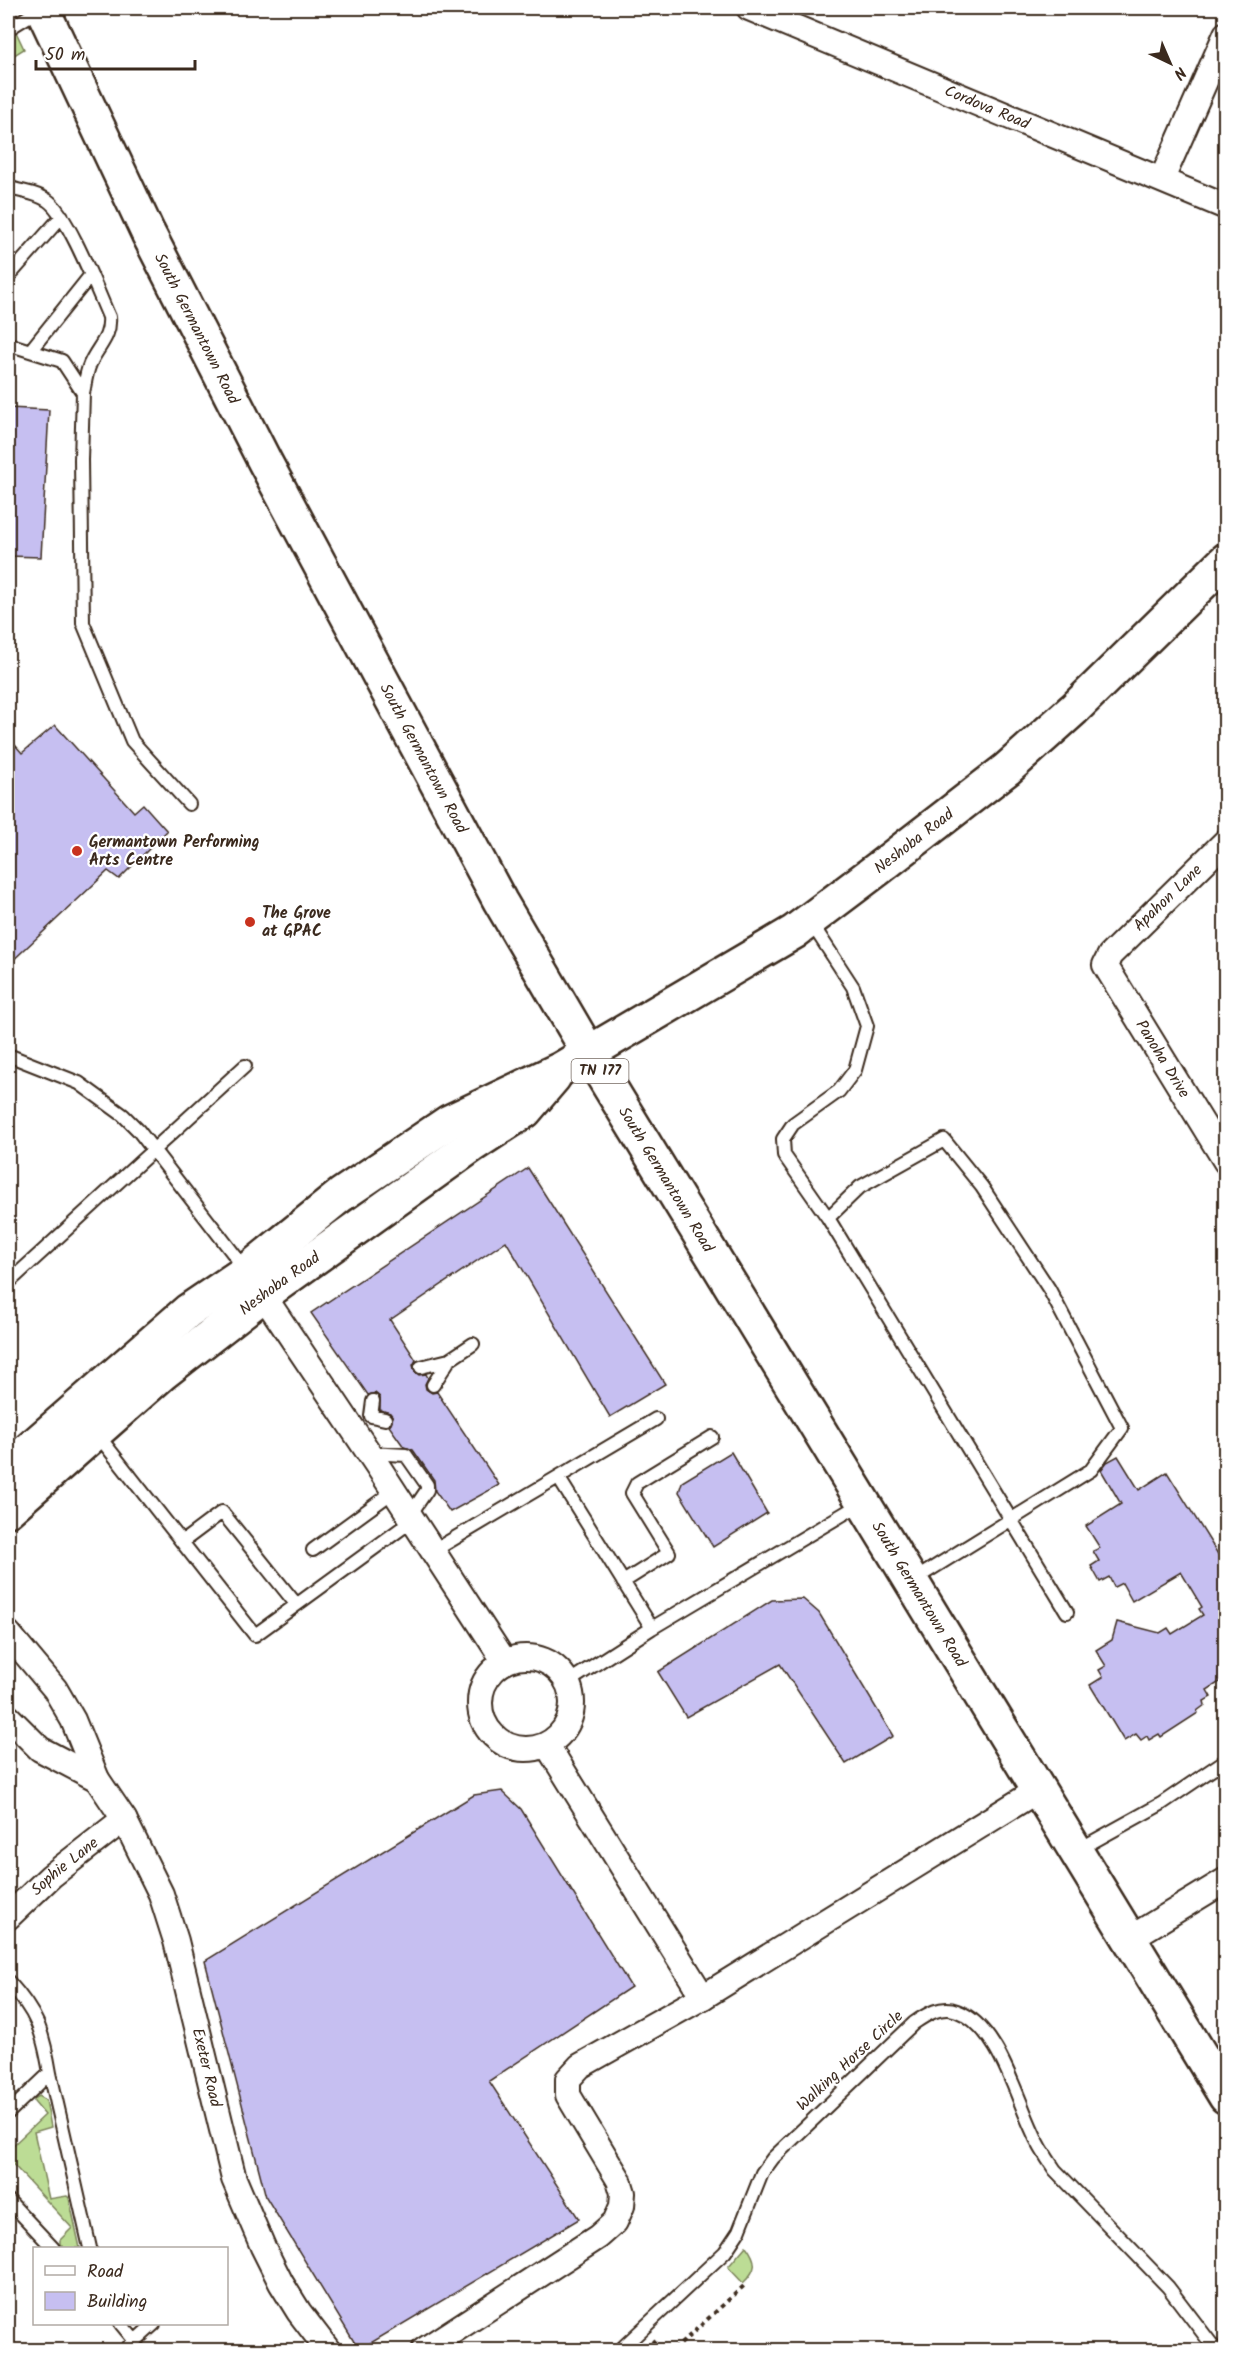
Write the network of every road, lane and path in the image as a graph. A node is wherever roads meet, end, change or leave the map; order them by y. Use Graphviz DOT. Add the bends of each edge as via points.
graph roads {
  1 [pos="43,8"];
  2 [pos="749,8"];
  3 [pos="8,29"];
  4 [pos="1226,34"];
  5 [pos="1162,179"];
  6 [pos="8,187"];
  7 [pos="1226,207"];
  8 [pos="62,216"];
  9 [pos="90,276"];
  10 [pos="8,277"];
  11 [pos="8,344"];
  12 [pos="30,351"];
  13 [pos="83,393"];
  14 [pos="1226,560"];
  15 [pos="189,804"];
  16 [pos="1226,841"];
  17 [pos="810,920"];
  18 [pos="1110,955"];
  19 [pos="8,1055"];
  20 [pos="575,1061"];
  21 [pos="245,1066"];
  22 [pos="153,1150"];
  23 [pos="1226,1162"];
  24 [pos="828,1218"];
  25 [pos="8,1283"];
  26 [pos="255,1283"];
  27 [pos="473,1344"];
  28 [pos="449,1360"];
  29 [pos="421,1367"];
  30 [pos="433,1386"];
  31 [pos="373,1401"];
  32 [pos="385,1419"];
  33 [pos="656,1419"];
  34 [pos="361,1422"];
  35 [pos="96,1433"];
  36 [pos="712,1437"];
  37 [pos="369,1453"];
  38 [pos="8,1468"];
  39 [pos="558,1477"];
  40 [pos="394,1491"];
  41 [pos="863,1502"];
  42 [pos="8,1510"];
  43 [pos="411,1517"];
  44 [pos="1012,1519"];
  45 [pos="182,1542"];
  46 [pos="313,1550"];
  47 [pos="433,1551"];
  48 [pos="911,1581"];
  49 [pos="623,1582"];
  50 [pos="296,1604"];
  51 [pos="1067,1612"];
  52 [pos="652,1628"];
  53 [pos="8,1633"];
  54 [pos="505,1662"];
  55 [pos="568,1682"];
  56 [pos="8,1717"];
  57 [pos="547,1745"];
  58 [pos="1226,1760"];
  59 [pos="97,1779"];
  60 [pos="1038,1790"];
  61 [pos="124,1819"];
  62 [pos="1076,1852"];
  63 [pos="1226,1880"];
  64 [pos="8,1917"];
  65 [pos="1129,1939"];
  66 [pos="8,1982"];
  67 [pos="703,1997"];
  68 [pos="50,2073"];
  69 [pos="1226,2097"];
  70 [pos="8,2113"];
  71 [pos="8,2200"];
  72 [pos="52,2247"];
  73 [pos="90,2247"];
  74 [pos="747,2283"];
  75 [pos="122,2325"];
  76 [pos="153,2325"];
  77 [pos="651,2338"];
  78 [pos="135,2341"];
  79 [pos="125,2350"];
  80 [pos="328,2350"];
  81 [pos="424,2350"];
  82 [pos="620,2350"];
  83 [pos="662,2350"];
  84 [pos="674,2350"];
  85 [pos="1216,2350"];
  1 -- 3 [label="lane"];
  1 -- 20 [label="main road, South Germantown Road / TN 177" via="148,233 265,462 500,901"];
  2 -- 5 [label="street, Cordova Road"];
  4 -- 5 [label="street"];
  5 -- 7 [label="street, Cordova Road"];
  6 -- 8 [label="lane" via="36,194 49,201"];
  8 -- 9 [label="lane"];
  8 -- 10 [label="lane"];
  9 -- 12 [label="lane"];
  9 -- 13 [label="lane" via="110,317 110,328 90,364"];
  11 -- 12 [label="lane"];
  12 -- 13 [label="lane" via="62,362"];
  13 -- 15 [label="lane" via="83,623 132,741"];
  14 -- 17 [label="main road, Neshoba Road" via="1007,769"];
  16 -- 18 [label="street, Apahon Lane"];
  17 -- 20 [label="main road, Neshoba Road"];
  17 -- 24 [label="lane" via="853,987 867,1026 855,1070 839,1091 793,1124 783,1138 784,1155"];
  18 -- 23 [label="street, Panoha Drive" via="1106,965"];
  19 -- 22 [label="lane" via="79,1083 123,1115"];
  20 -- 26 [label="main road, Neshoba Road" via="448,1122 341,1195"];
  20 -- 41 [label="main road, South Germantown Road / TN 177"];
  21 -- 22 [label="lane"];
  22 -- 25 [label="lane"];
  22 -- 26 [label="lane"];
  24 -- 44 [label="lane"];
  24 -- 44 [label="lane" via="860,1187 944,1140 982,1187 1049,1289 1122,1428 1090,1470"];
  26 -- 34 [label="street"];
  26 -- 35 [label="main road, Neshoba Road"];
  26 -- 38 [label="main road, Neshoba Road" via="188,1311"];
  27 -- 28 [label="lane"];
  28 -- 29 [label="lane"];
  28 -- 30 [label="lane"];
  31 -- 34 [label="lane"];
  32 -- 34 [label="lane"];
  33 -- 39 [label="lane"];
  34 -- 37 [label="street"];
  35 -- 42 [label="main road, Neshoba Road"];
  35 -- 45 [label="lane"];
  36 -- 49 [label="lane" via="637,1483 632,1493 669,1553"];
  37 -- 40 [label="street"];
  37 -- 43 [label="lane" via="406,1455 427,1485 428,1490"];
  39 -- 47 [label="lane"];
  39 -- 49 [label="lane"];
  40 -- 43 [label="street"];
  40 -- 46 [label="lane"];
  41 -- 48 [label="main road, South Germantown Road / TN 177"];
  41 -- 52 [label="lane"];
  43 -- 47 [label="street"];
  43 -- 50 [label="lane"];
  44 -- 48 [label="lane"];
  44 -- 51 [label="lane"];
  45 -- 50 [label="lane" via="222,1512"];
  45 -- 50 [label="lane" via="255,1635"];
  47 -- 54 [label="street"];
  48 -- 60 [label="main road, South Germantown Road / TN 177"];
  49 -- 52 [label="lane"];
  52 -- 55 [label="lane"];
  53 -- 59 [label="street, Exeter Road" via="55,1689 73,1720"];
  54 -- 55 [label="street" via="519,1657 547,1661"];
  54 -- 57 [label="street" via="483,1684 481,1715 487,1729 514,1748 534,1750"];
  55 -- 57 [label="street" via="573,1696 568,1725"];
  56 -- 59 [label="street, Exeter Road" via="40,1749"];
  57 -- 67 [label="street"];
  58 -- 62 [label="lane" via="1161,1804"];
  59 -- 61 [label="street, Exeter Road"];
  60 -- 62 [label="main road, South Germantown Road / TN 177"];
  60 -- 67 [label="street"];
  61 -- 64 [label="street, Sophie Lane" via="51,1876"];
  61 -- 80 [label="street, Exeter Road" via="161,1894 176,1941 234,2179 281,2283"];
  62 -- 65 [label="main road, South Germantown Road / TN 177"];
  63 -- 65 [label="street"];
  65 -- 69 [label="main road, South Germantown Road / TN 177"];
  66 -- 68 [label="lane" via="34,2014"];
  67 -- 81 [label="street" via="580,2066 568,2079 568,2095 619,2180 622,2206 615,2222 580,2251"];
  68 -- 70 [label="lane"];
  68 -- 73 [label="lane"];
  71 -- 72 [label="lane"];
  74 -- 84 [label="path"];
  75 -- 78 [label="lane"];
  76 -- 78 [label="lane"];
  77 -- 83 [label="path"];
  78 -- 79 [label="lane"];
  82 -- 85 [label="lane, Walking Horse Circle" via="725,2252 773,2158 914,2023 940,2009 956,2010 983,2030 1049,2162 1168,2288"];
}
